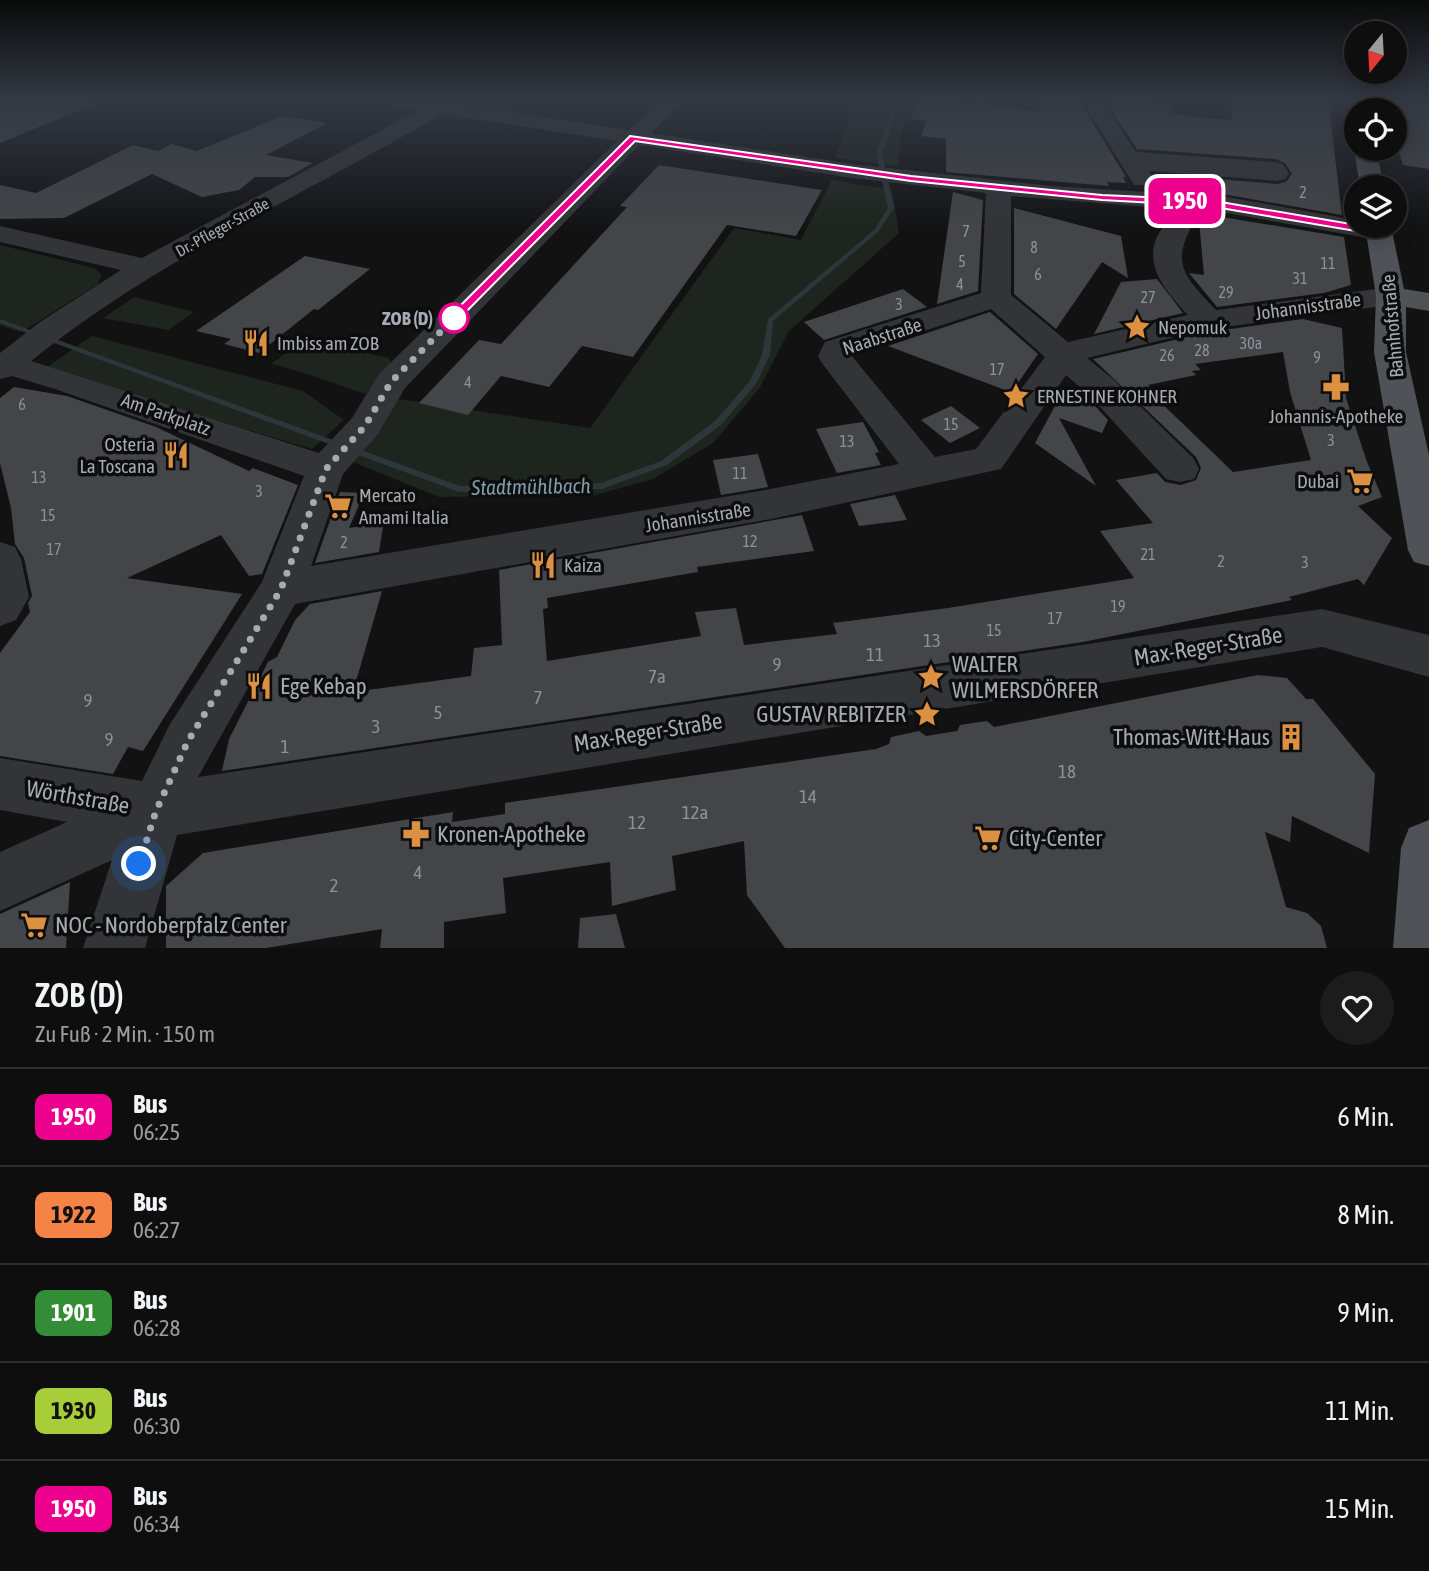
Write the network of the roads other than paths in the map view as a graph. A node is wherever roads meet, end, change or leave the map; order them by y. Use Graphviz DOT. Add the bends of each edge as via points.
graph roads {
  1 [pos="373,143"];
  2 [pos="628,143"];
  3 [pos="668,143"];
  4 [pos="1119,143"];
  5 [pos="1180,143"];
  6 [pos="1197,143"];
  7 [pos="1285,153"];
  8 [pos="1127,155"];
  9 [pos="999,188"];
  10 [pos="1155,200"];
  11 [pos="1192,201"];
  12 [pos="1344,224"];
  13 [pos="0,234"];
  14 [pos="1381,238"];
  15 [pos="147,268"];
  16 [pos="1391,296"];
  17 [pos="996,298"];
  18 [pos="1429,302"];
  19 [pos="1209,320"];
  20 [pos="21,353"];
  21 [pos="1062,357"];
  22 [pos="344,449"];
  23 [pos="1180,469"];
  24 [pos="927,472"];
  25 [pos="1429,550"];
  26 [pos="0,559"];
  27 [pos="281,589"];
  28 [pos="0,607"];
  29 [pos="1429,656"];
  30 [pos="0,784"];
  31 [pos="156,811"];
  32 [pos="1429,848"];
  33 [pos="0,882"];
  34 [pos="114,948"];
  35 [pos="1424,948"];
  1 -- 15 [label="street, Dr.-Pfleger-Straße"];
  2 -- 22 [label="street" via="391,382"];
  3 -- 9 [label="street"];
  4 -- 8 [label="street"];
  5 -- 8 [label="street"];
  6 -- 7 [label="street"];
  8 -- 8 [label="street" via="1277,174 1275,169"];
  8 -- 10 [label="street"];
  9 -- 10 [label="street"];
  9 -- 17 [label="street"];
  10 -- 11 [label="street"];
  11 -- 12 [label="street"];
  11 -- 19 [label="street" via="1168,244 1170,276"];
  13 -- 15 [label="street"];
  14 -- 16 [label="main road, Bahnhofstraße"];
  15 -- 20 [label="street, Dr.-Pfleger-Straße"];
  16 -- 18 [label="main road"];
  16 -- 19 [label="street, Johannisstraße"];
  16 -- 25 [label="main road, Bahnhofstraße" via="1390,352"];
  17 -- 21 [label="street"];
  17 -- 24 [label="street, Naabstraße" via="836,349 837,362"];
  19 -- 21 [label="street, Johannisstraße" via="1086,346"];
  20 -- 22 [label="street, Am Parkplatz" via="70,382"];
  21 -- 23 [label="street" via="1102,388"];
  21 -- 24 [label="street, Johannisstraße" via="988,460"];
  22 -- 27 [label="street"];
  24 -- 27 [label="street, Johannisstraße" via="771,504"];
  26 -- 28 [label="street" via="7,597"];
  27 -- 31 [label="street" via="188,741"];
  29 -- 31 [label="street, Max-Reger-Straße" via="1322,628"];
  30 -- 31 [label="street, Wörthstraße"];
  31 -- 33 [label="street"];
  31 -- 34 [label="street"];
  32 -- 35 [label="main road"];
}
